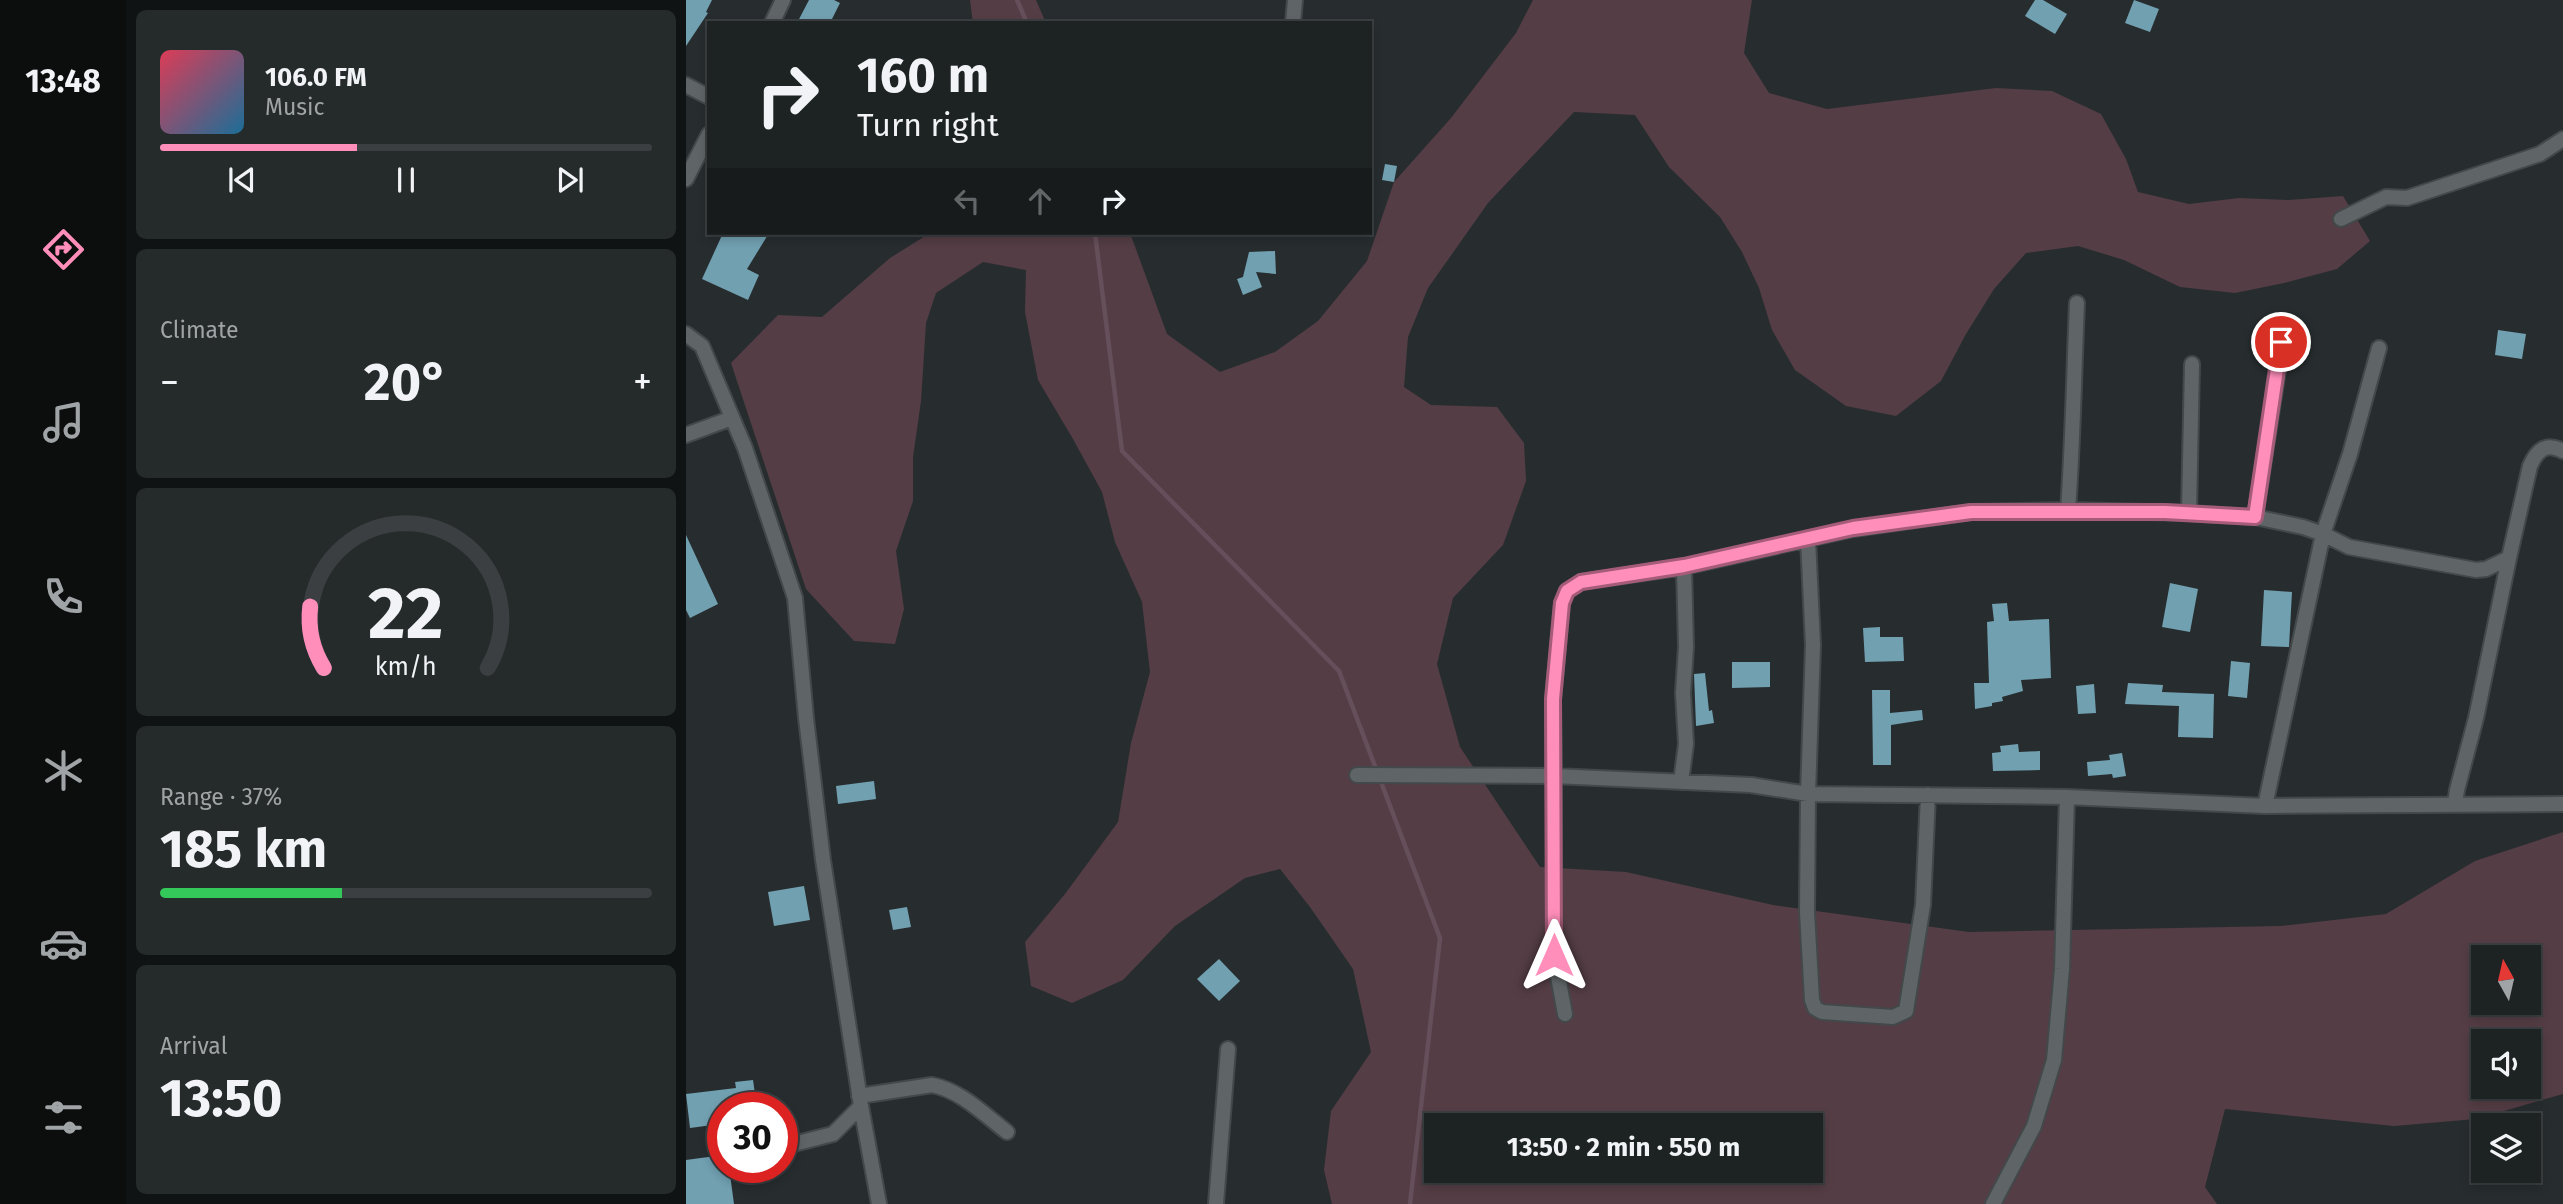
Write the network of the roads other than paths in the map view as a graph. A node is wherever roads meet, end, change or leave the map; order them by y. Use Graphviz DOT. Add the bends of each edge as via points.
graph roads {
  1 [pos="783,0"];
  2 [pos="1295,0"];
  3 [pos="773,21"];
  4 [pos="1293,21"];
  5 [pos="686,85"];
  6 [pos="707,96"];
  7 [pos="707,138"];
  8 [pos="2563,139"];
  9 [pos="686,179"];
  10 [pos="2341,219"];
  11 [pos="2077,303"];
  12 [pos="2283,326"];
  13 [pos="686,334"];
  14 [pos="2379,348"];
  15 [pos="2192,364"];
  16 [pos="732,418"];
  17 [pos="686,435"];
  18 [pos="2563,451"];
  19 [pos="2068,510"];
  20 [pos="2189,513"];
  21 [pos="2255,517"];
  22 [pos="2323,534"];
  23 [pos="1808,539"];
  24 [pos="2509,558"];
  25 [pos="1684,566"];
  26 [pos="1357,775"];
  27 [pos="1554,776"];
  28 [pos="1681,782"];
  29 [pos="1808,794"];
  30 [pos="1928,795"];
  31 [pos="2067,797"];
  32 [pos="2455,804"];
  33 [pos="2563,804"];
  34 [pos="2265,806"];
  35 [pos="1565,1014"];
  36 [pos="1228,1049"];
  37 [pos="860,1101"];
  38 [pos="1007,1132"];
  39 [pos="798,1143"];
  40 [pos="879,1204"];
  41 [pos="1216,1204"];
  42 [pos="1993,1204"];
  1 -- 3 [label="street"];
  2 -- 4 [label="street"];
  5 -- 6 [label="street"];
  7 -- 9 [label="street"];
  8 -- 10 [label="street" via="2540,154 2407,198 2386,197"];
  11 -- 19 [label="street"];
  12 -- 21 [label="street"];
  13 -- 16 [label="street" via="702,346"];
  14 -- 22 [label="street"];
  15 -- 20 [label="street"];
  16 -- 17 [label="street"];
  16 -- 37 [label="street" via="794,598 823,860"];
  18 -- 24 [label="street" via="2544,447 2535,454"];
  19 -- 20 [label="street"];
  19 -- 23 [label="street" via="1971,512"];
  20 -- 21 [label="street"];
  21 -- 22 [label="street"];
  22 -- 24 [label="street" via="2349,547 2476,570"];
  22 -- 34 [label="street"];
  23 -- 25 [label="street"];
  23 -- 29 [label="street" via="1813,645"];
  24 -- 32 [label="street"];
  25 -- 27 [label="street" via="1581,582 1567,591 1553,699"];
  25 -- 28 [label="street" via="1686,744"];
  26 -- 27 [label="street"];
  27 -- 28 [label="street"];
  27 -- 35 [label="street" via="1554,955"];
  28 -- 29 [label="street" via="1751,785"];
  29 -- 30 [label="street"];
  29 -- 30 [label="street" via="1807,912 1815,1008 1893,1017 1906,1011 1923,905"];
  30 -- 31 [label="street"];
  31 -- 34 [label="street"];
  31 -- 42 [label="street" via="2054,1060 2034,1126"];
  32 -- 33 [label="street"];
  32 -- 34 [label="street"];
  36 -- 41 [label="street"];
  37 -- 38 [label="street" via="932,1085 976,1108"];
  37 -- 39 [label="street" via="832,1134"];
  37 -- 40 [label="street"];
}
